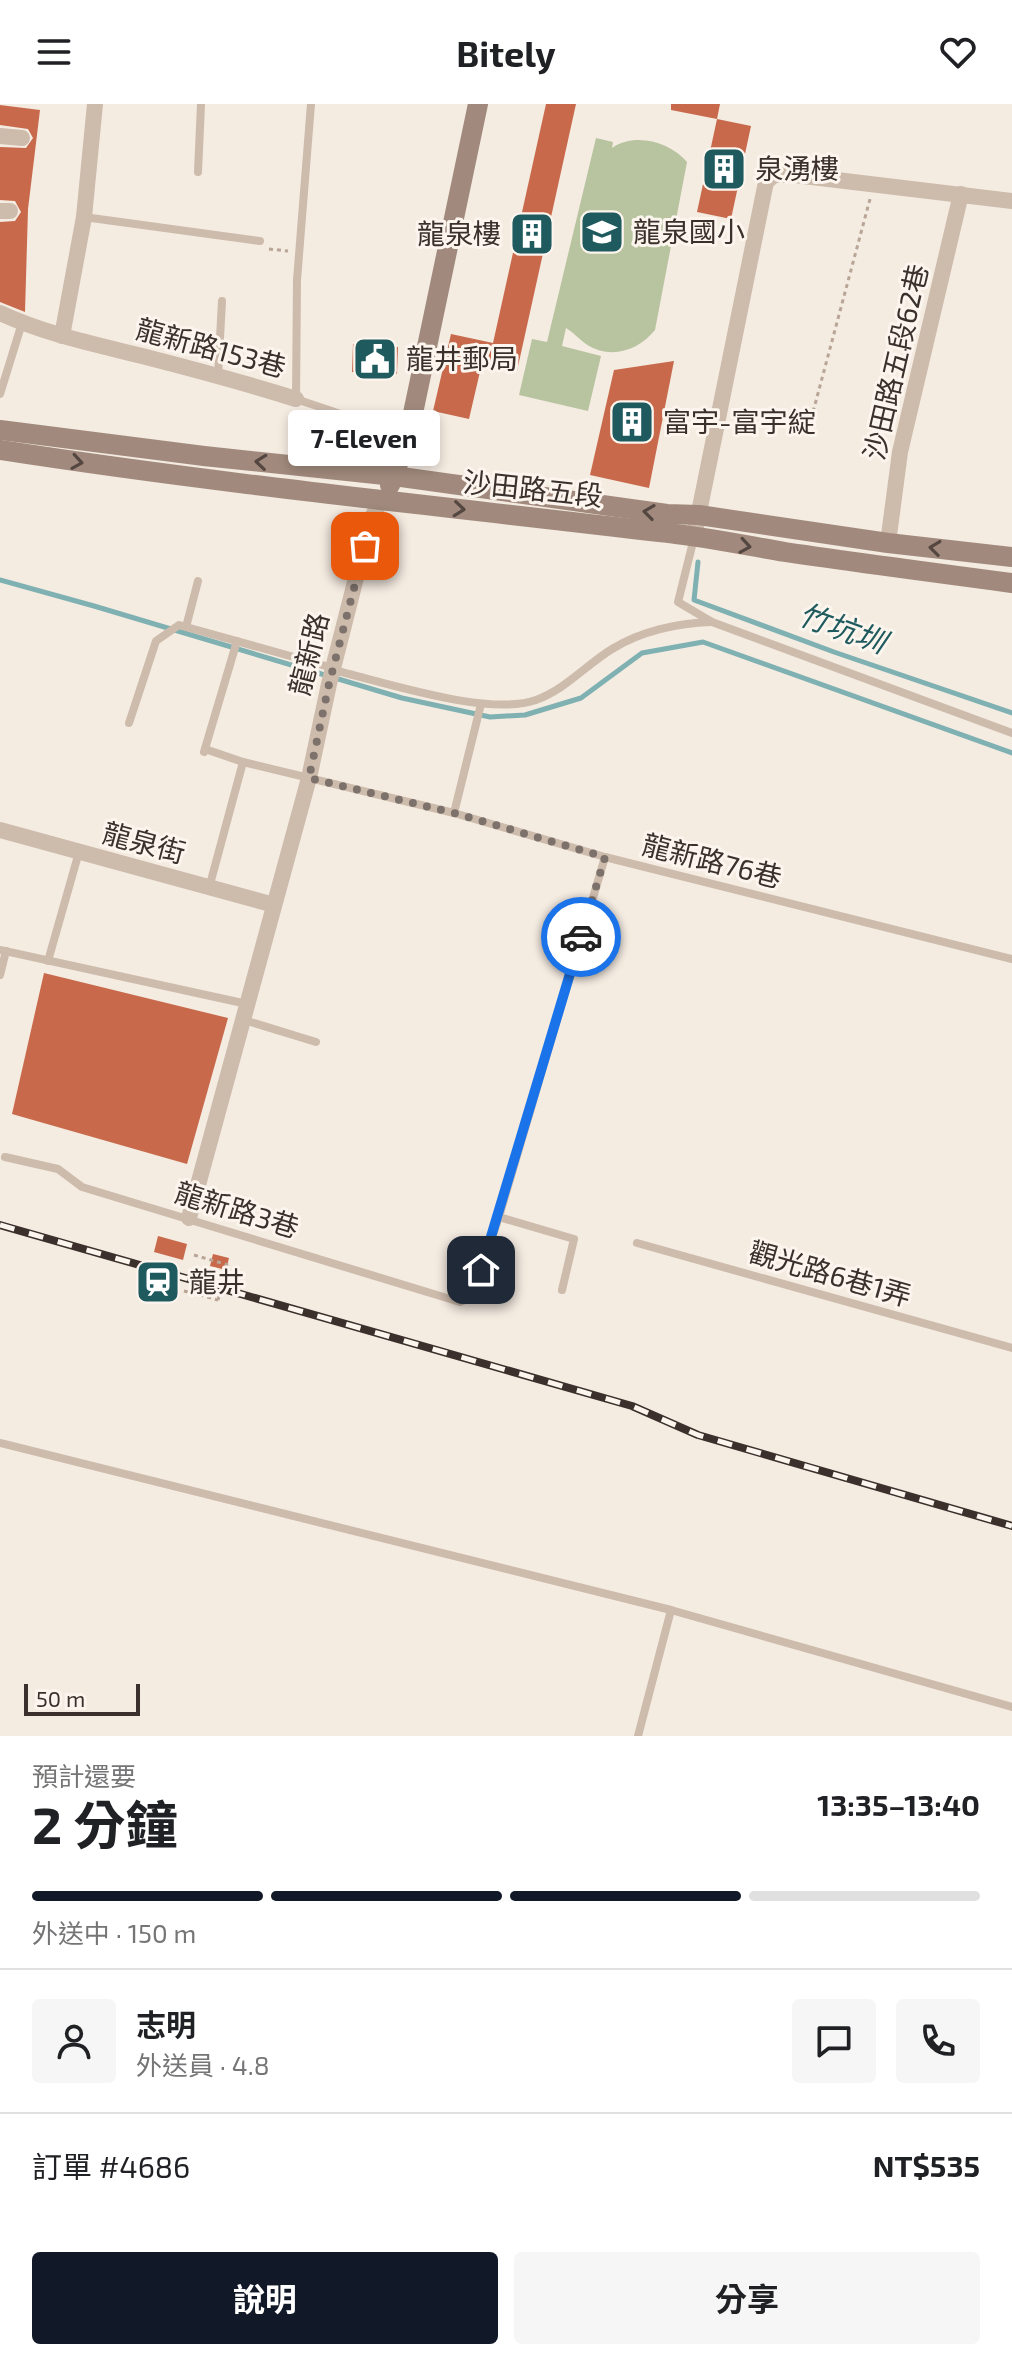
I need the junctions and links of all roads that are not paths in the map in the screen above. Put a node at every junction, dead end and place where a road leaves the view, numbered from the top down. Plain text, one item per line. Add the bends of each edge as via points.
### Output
1 (95, 104) edge
2 (201, 104) edge
3 (311, 104) edge
4 (478, 104) edge
5 (0, 136) edge
6 (22, 138) dead end
7 (198, 172) dead end
8 (961, 194) junction
9 (1012, 201) edge
10 (84, 217) junction
11 (260, 241) road end
12 (222, 301) dead end
13 (0, 313) edge
14 (22, 323) junction
15 (62, 336) junction
16 (218, 375) junction
17 (0, 394) edge
18 (296, 399) junction
19 (0, 430) edge
20 (408, 437) junction
21 (0, 450) edge
22 (394, 476) junction
23 (382, 499) junction
24 (699, 515) junction
25 (694, 538) junction
26 (888, 543) junction
27 (1012, 557) edge
28 (198, 581) dead end
29 (1012, 583) edge
30 (712, 622) junction
31 (182, 626) junction
32 (236, 642) junction
33 (332, 674) junction
34 (481, 706) junction
35 (129, 723) dead end
36 (1012, 733) edge
37 (243, 762) junction
38 (309, 778) junction
39 (454, 813) junction
40 (0, 830) edge
41 (79, 852) junction
42 (605, 857) junction
43 (209, 888) junction
44 (274, 905) junction
45 (3, 951) edge
46 (1012, 959) edge
47 (48, 961) junction
48 (0, 975) edge
49 (245, 1012) junction
50 (316, 1042) dead end
51 (5, 1157) dead end
52 (499, 1217) junction
53 (189, 1218) junction
54 (637, 1243) dead end
55 (562, 1290) dead end
56 (1012, 1348) edge
57 (0, 1443) edge
58 (671, 1610) junction
59 (1012, 1707) edge
60 (638, 1736) edge

1 - 10 street
2 - 7 lane
3 - 18 lane via 299,251
4 - 20 street, 龍新路
5 - 6 street
8 - 9 street
8 - 24 street via 795,175 774,175 766,182
8 - 26 street, 沙田路五段62巷 via 900,452
10 - 11 lane
10 - 15 street
12 - 16 lane
13 - 14 street, 龍新路153巷
14 - 15 street, 龍新路153巷
14 - 17 lane
15 - 16 street, 龍新路153巷
16 - 18 street, 龍新路153巷
18 - 20 lane, 龍新路153巷
22 -> 19 street, 沙田路五段
20 - 22 street, 龍新路
21 -> 23 street, 沙田路五段
22 - 23 street, 龍新路
24 -> 22 street, 沙田路五段
23 -> 25 street, 沙田路五段
23 - 33 street, 龍新路 via 371,519
24 - 25 street
24 - 26 street, 沙田路五段
25 -> 29 street, 沙田路五段
25 - 30 lane via 678,602
27 -> 26 street, 沙田路五段
28 - 31 lane
30 - 34 lane via 636,637 538,699
30 - 36 lane
31 - 32 lane
31 - 35 lane via 156,641
32 - 33 lane
32 - 37 lane, 龍新路76巷 via 205,750
33 - 34 lane
33 - 38 street, 龍新路
34 - 39 lane
37 - 38 lane, 龍新路76巷
37 - 43 lane
38 - 39 lane, 龍新路76巷
38 - 44 street, 龍新路
39 - 42 lane, 龍新路76巷
40 - 41 street, 龍泉街
41 - 43 street, 龍泉街
41 - 47 lane
42 - 46 lane, 龍新路76巷
42 - 52 lane
43 - 44 street, 龍泉街
44 - 49 street, 龍新路
45 - 47 lane
45 - 48 lane
47 - 49 lane
49 - 50 lane
49 - 53 street, 龍新路
51 - 53 lane, 龍新路3巷 via 58,1169 82,1187
52 - 53 lane, 龍新路3巷 via 472,1297 460,1302
52 - 55 lane via 574,1239
54 - 56 lane, 觀光路6巷1弄
57 - 58 lane
58 - 59 lane
58 - 60 lane

